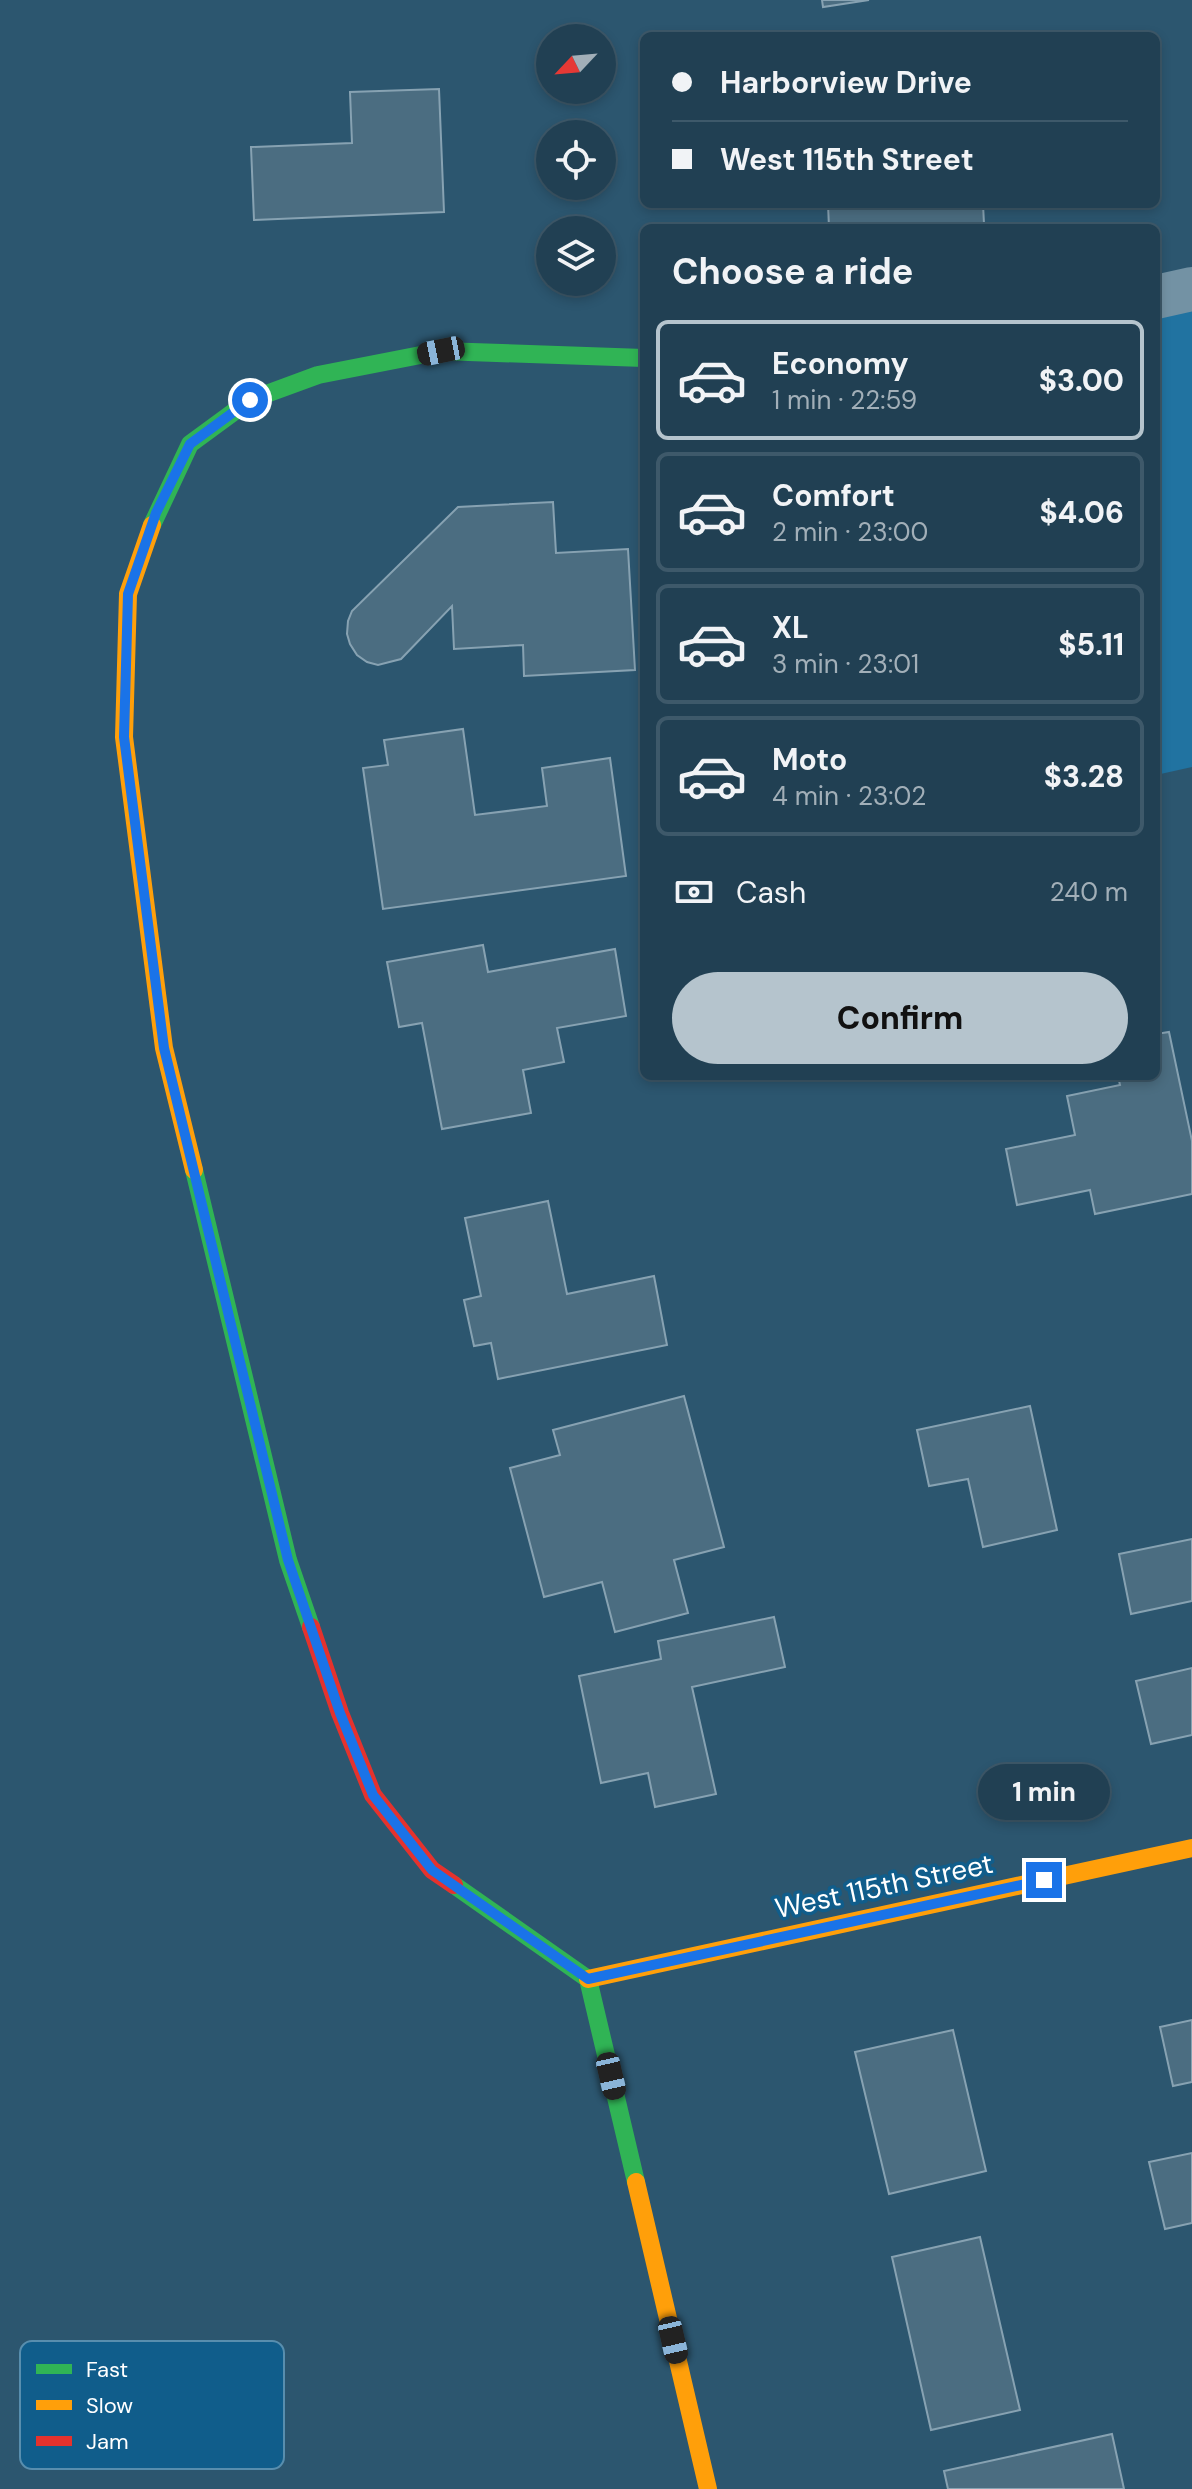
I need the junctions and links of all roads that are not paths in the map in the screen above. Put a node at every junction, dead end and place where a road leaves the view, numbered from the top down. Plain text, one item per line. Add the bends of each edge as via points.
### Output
1 (1192, 289) edge
2 (1160, 296) edge
3 (640, 358) edge
4 (1192, 1848) edge
5 (588, 1979) junction
6 (708, 2489) edge

1 - 2 street
3 - 5 street via 441,351 318,375 250,400 190,444 156,513 128,594 124,737 164,1048 302,1604 373,1795 432,1870
4 - 5 street, West 115th Street
5 - 6 street

